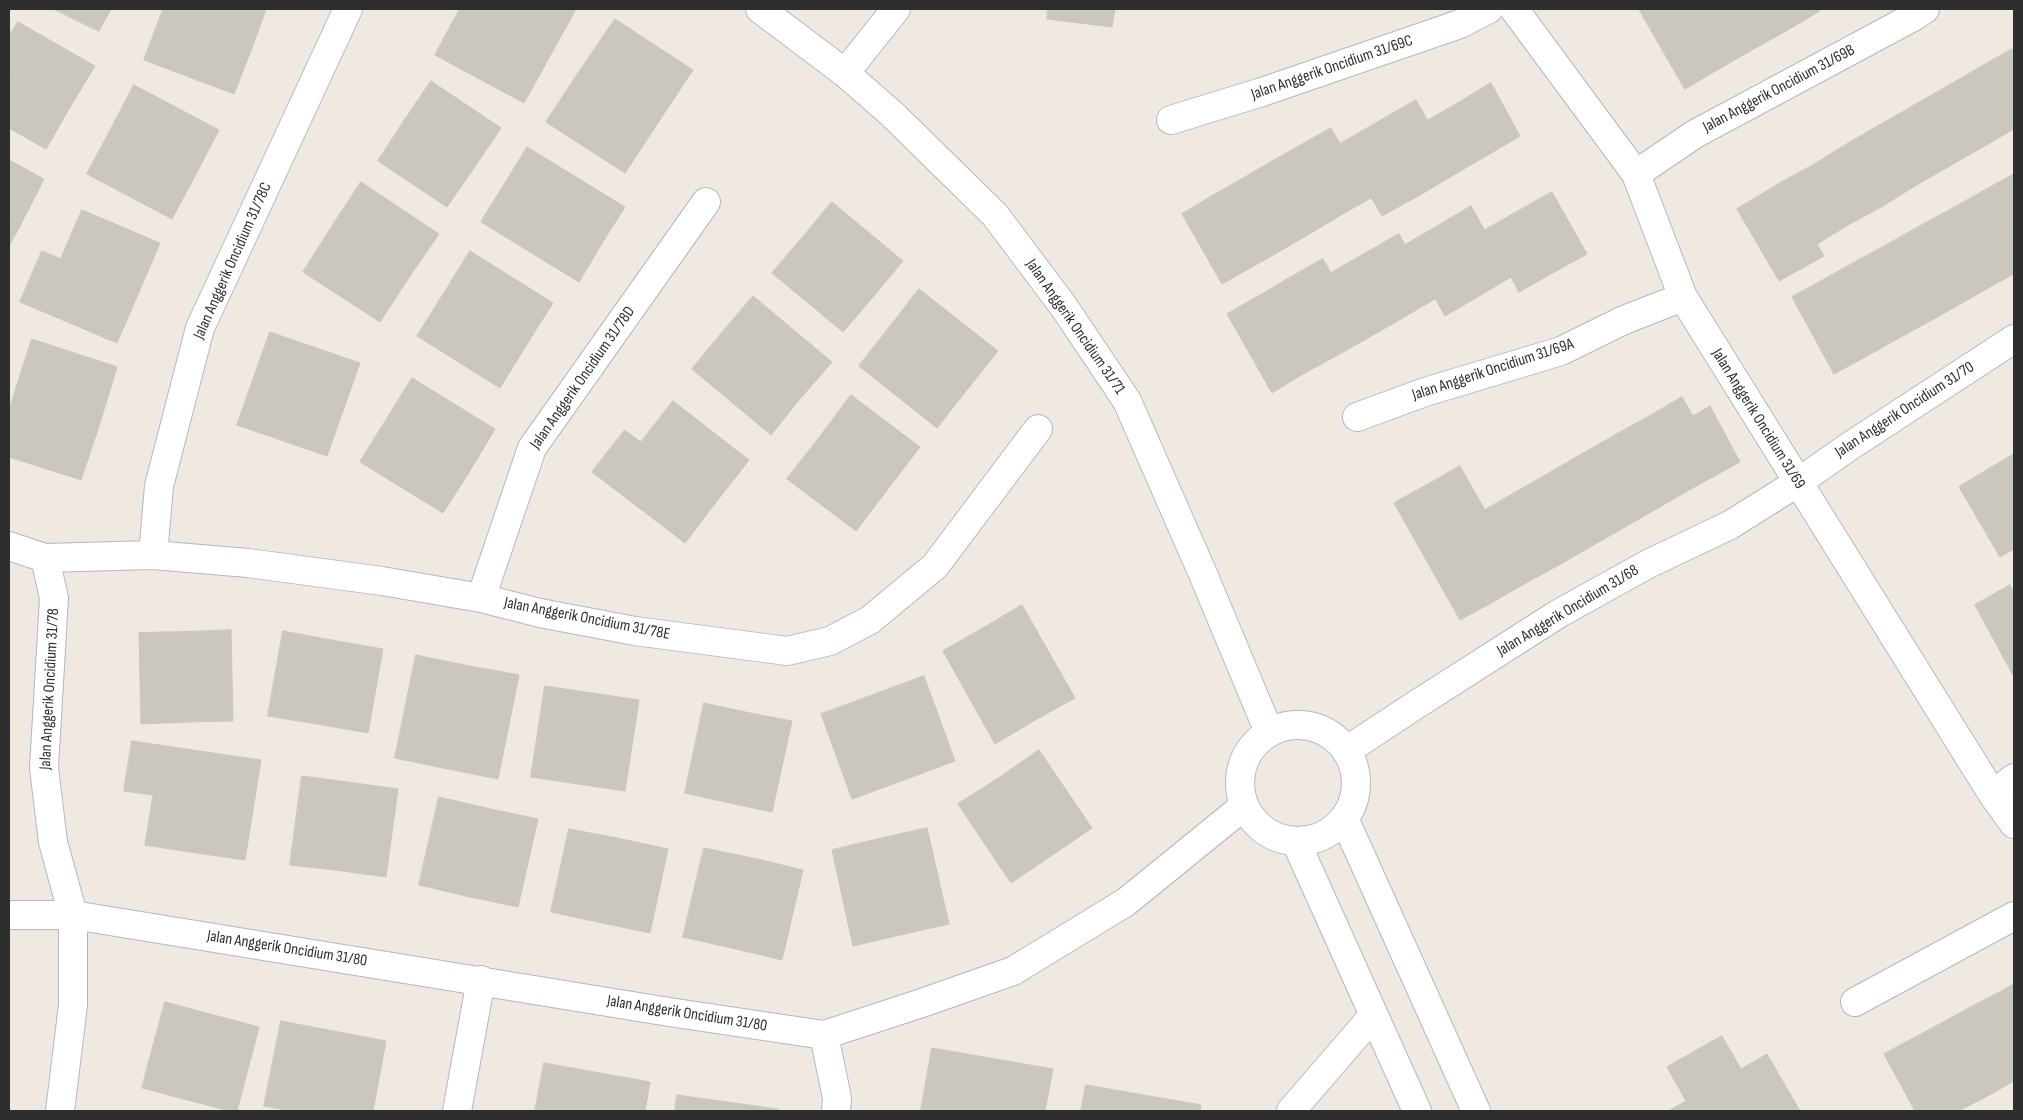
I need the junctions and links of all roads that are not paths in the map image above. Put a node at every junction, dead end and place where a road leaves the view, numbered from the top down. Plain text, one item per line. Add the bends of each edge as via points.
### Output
1 (348, 9) edge
2 (760, 9) edge
3 (896, 9) edge
4 (1490, 9) edge
5 (1514, 9) edge
6 (1925, 9) edge
7 (845, 73) junction
8 (1171, 120) dead end
9 (1636, 174) junction
10 (706, 202) dead end
11 (1683, 297) junction
12 (2014, 339) edge
13 (1357, 417) dead end
14 (1038, 429) dead end
15 (1797, 483) junction
16 (9, 546) edge
17 (153, 556) junction
18 (45, 558) junction
19 (481, 598) junction
20 (1269, 732) junction
21 (1346, 751) junction
22 (2014, 778) edge
23 (1993, 795) junction
24 (1244, 806) junction
25 (1344, 818) junction
26 (2014, 824) edge
27 (1296, 842) junction
28 (9, 915) edge
29 (72, 915) junction
30 (2014, 916) edge
31 (482, 980) junction
32 (1855, 1002) dead end
33 (1373, 1016) junction
34 (824, 1035) junction
35 (60, 1111) edge
36 (457, 1111) edge
37 (836, 1111) edge
38 (1291, 1111) edge
39 (1417, 1111) edge
40 (1476, 1111) edge

1 - 17 street, Jalan Anggerik Oncidium 31/78C via 200,328 159,486
2 - 7 street, Jalan Anggerik Oncidium 31/71
3 - 7 street
4 - 8 street, Jalan Anggerik Oncidium 31/69C via 1460,24
5 - 9 street, Jalan Anggerik Oncidium 31/69
6 - 9 street, Jalan Anggerik Oncidium 31/69B via 1695,134
7 - 20 street, Jalan Anggerik Oncidium 31/71 via 996,215 1064,307 1127,401
9 - 11 street, Jalan Anggerik Oncidium 31/69
10 - 19 street, Jalan Anggerik Oncidium 31/78D via 532,448
11 - 13 street, Jalan Anggerik Oncidium 31/69A via 1624,320 1561,351 1425,392
11 - 15 street, Jalan Anggerik Oncidium 31/69
12 - 15 street, Jalan Anggerik Oncidium 31/70
14 - 19 street, Jalan Anggerik Oncidium 31/78E via 935,566 870,620 830,641 787,651 635,631
15 - 21 street, Jalan Anggerik Oncidium 31/68 via 1730,525 1648,564 1558,614
15 - 23 street, Jalan Anggerik Oncidium 31/69
16 - 18 street
17 - 18 street, Jalan Anggerik Oncidium 31/78E
17 - 19 street, Jalan Anggerik Oncidium 31/78E via 248,563
18 - 29 street, Jalan Anggerik Oncidium 31/78 via 54,598 44,768 53,842
20 - 21 street via 1290,726 1312,726 1332,736
20 - 24 street via 1246,756 1240,790
21 - 25 street via 1354,767 1356,784 1353,802
22 - 23 street
23 - 26 street, Jalan Anggerik Oncidium 31/69
24 - 27 street via 1256,824 1274,837
24 - 34 street, Jalan Anggerik Oncidium 31/80 via 1126,902 1013,971
25 - 27 street via 1323,836
25 - 40 street
27 - 33 street
28 - 29 street, Jalan Anggerik Oncidium 31/80
29 - 31 street, Jalan Anggerik Oncidium 31/80
29 - 35 street, Jalan Anggerik Oncidium 31/78 via 73,1005
30 - 32 street
31 - 34 street, Jalan Anggerik Oncidium 31/80
31 - 36 street
33 - 38 street
33 - 39 street
34 - 37 street via 837,1098

